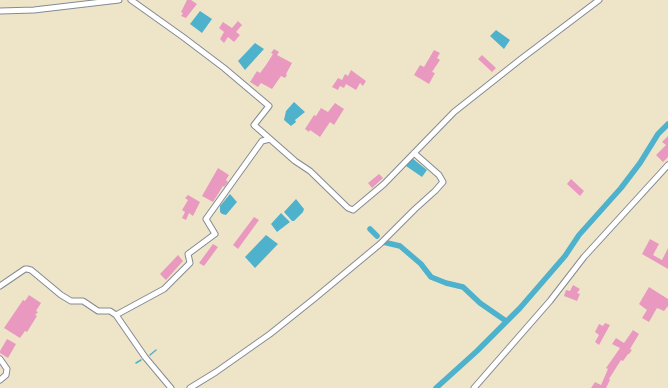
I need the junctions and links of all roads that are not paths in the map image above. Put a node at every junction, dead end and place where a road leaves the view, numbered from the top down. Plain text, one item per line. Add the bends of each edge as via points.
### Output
1 (119, 0) edge
2 (131, 0) edge
3 (599, 0) edge
4 (0, 11) edge
5 (270, 139) junction
6 (414, 153) junction
7 (668, 164) edge
8 (0, 286) edge
9 (116, 315) junction
10 (0, 359) edge
11 (0, 380) edge
12 (171, 388) edge
13 (190, 388) edge
14 (474, 388) edge

1 - 4 street via 34,10
2 - 5 street via 224,68 269,106 254,125
3 - 6 street via 454,112
5 - 6 street via 310,171 350,210 384,184
5 - 9 street via 262,142 206,219 215,234 188,254 190,263 164,289
6 - 13 street via 439,175 443,182 435,191 380,244 315,298 252,347
7 - 14 street via 584,257 550,301
8 - 9 street via 25,269 31,270 71,301 83,300 98,311 110,311
9 - 12 street via 145,357
10 - 11 street via 7,369 6,375

